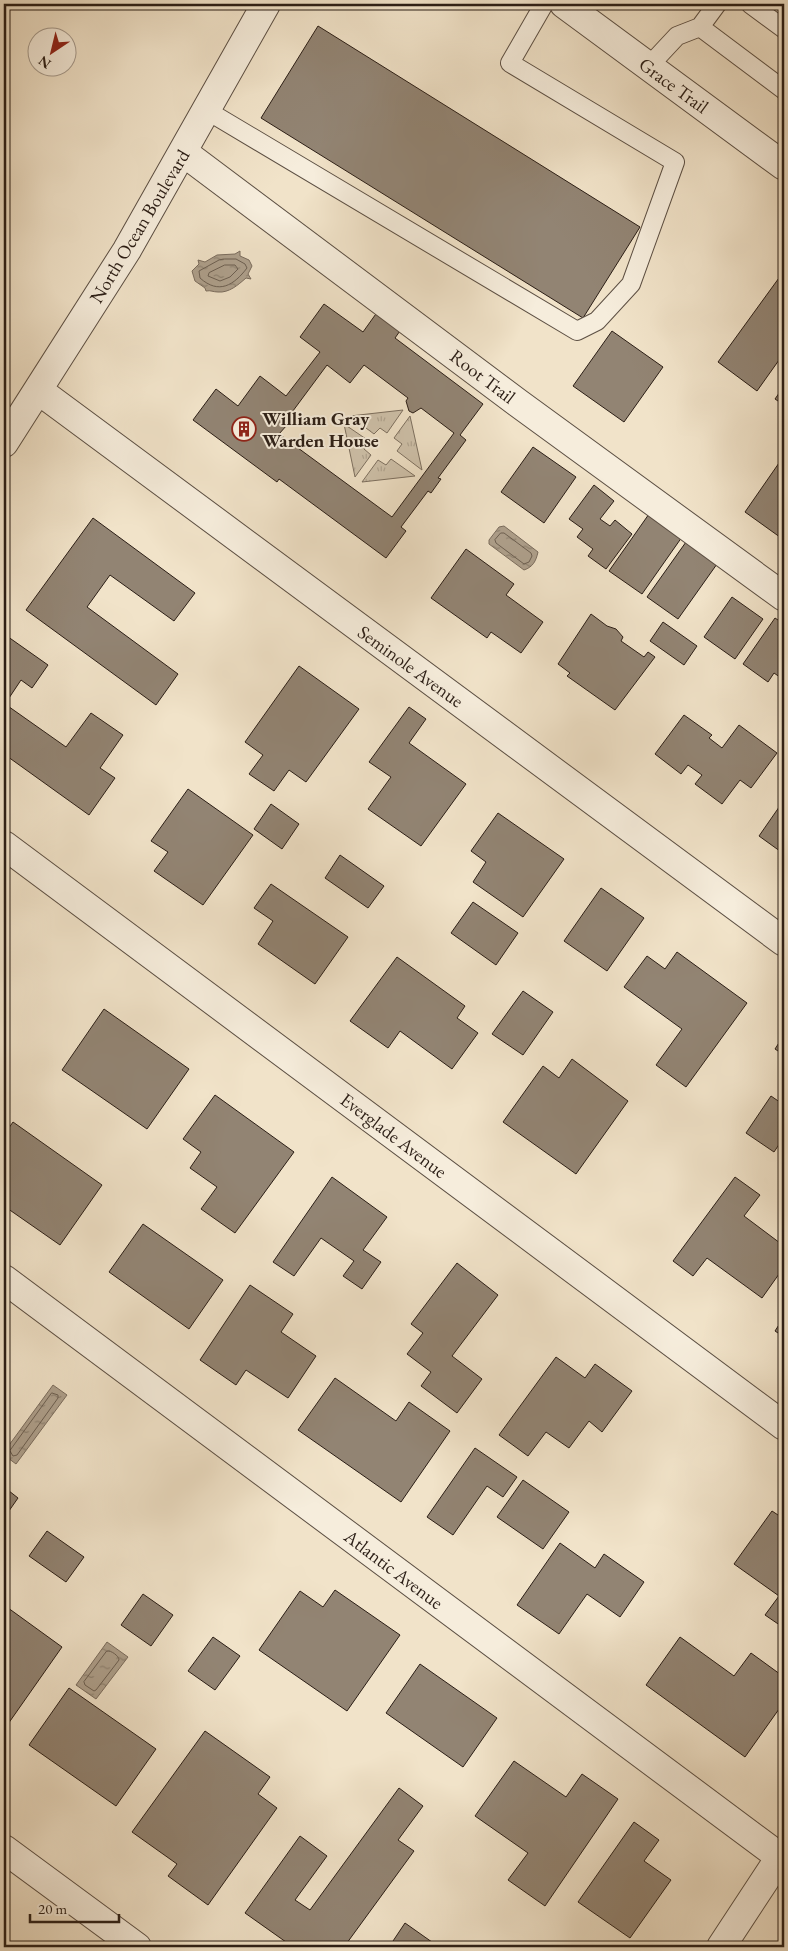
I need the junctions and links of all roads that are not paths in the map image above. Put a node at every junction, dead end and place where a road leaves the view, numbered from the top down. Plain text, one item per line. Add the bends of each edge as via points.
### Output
1 (266, 4) edge
2 (544, 4) edge
3 (564, 4) edge
4 (717, 4) edge
5 (750, 4) edge
6 (700, 28) junction
7 (784, 29) edge
8 (649, 66) junction
9 (784, 90) edge
10 (206, 110) junction
11 (183, 152) junction
12 (784, 166) edge
13 (38, 390) junction
14 (4, 443) edge
15 (784, 597) edge
16 (4, 845) edge
17 (784, 942) edge
18 (4, 1279) edge
19 (784, 1426) edge
20 (4, 1849) edge
21 (783, 1856) edge
22 (137, 1947) edge
23 (721, 1947) edge

1 - 10 street, North Ocean Boulevard
2 - 10 lane via 510,63 674,162 631,284 597,321 577,331
3 - 8 street, Grace Trail
4 - 6 lane
5 - 7 lane
6 - 8 lane via 677,36
6 - 9 lane
8 - 12 street, Grace Trail
10 - 11 street, North Ocean Boulevard
11 - 13 street, North Ocean Boulevard via 127,250
11 - 15 street, Root Trail
13 - 14 street, North Ocean Boulevard
13 - 17 street, Seminole Avenue
16 - 19 street, Everglade Avenue
18 - 21 street, Atlantic Avenue
20 - 22 street
21 - 23 street

